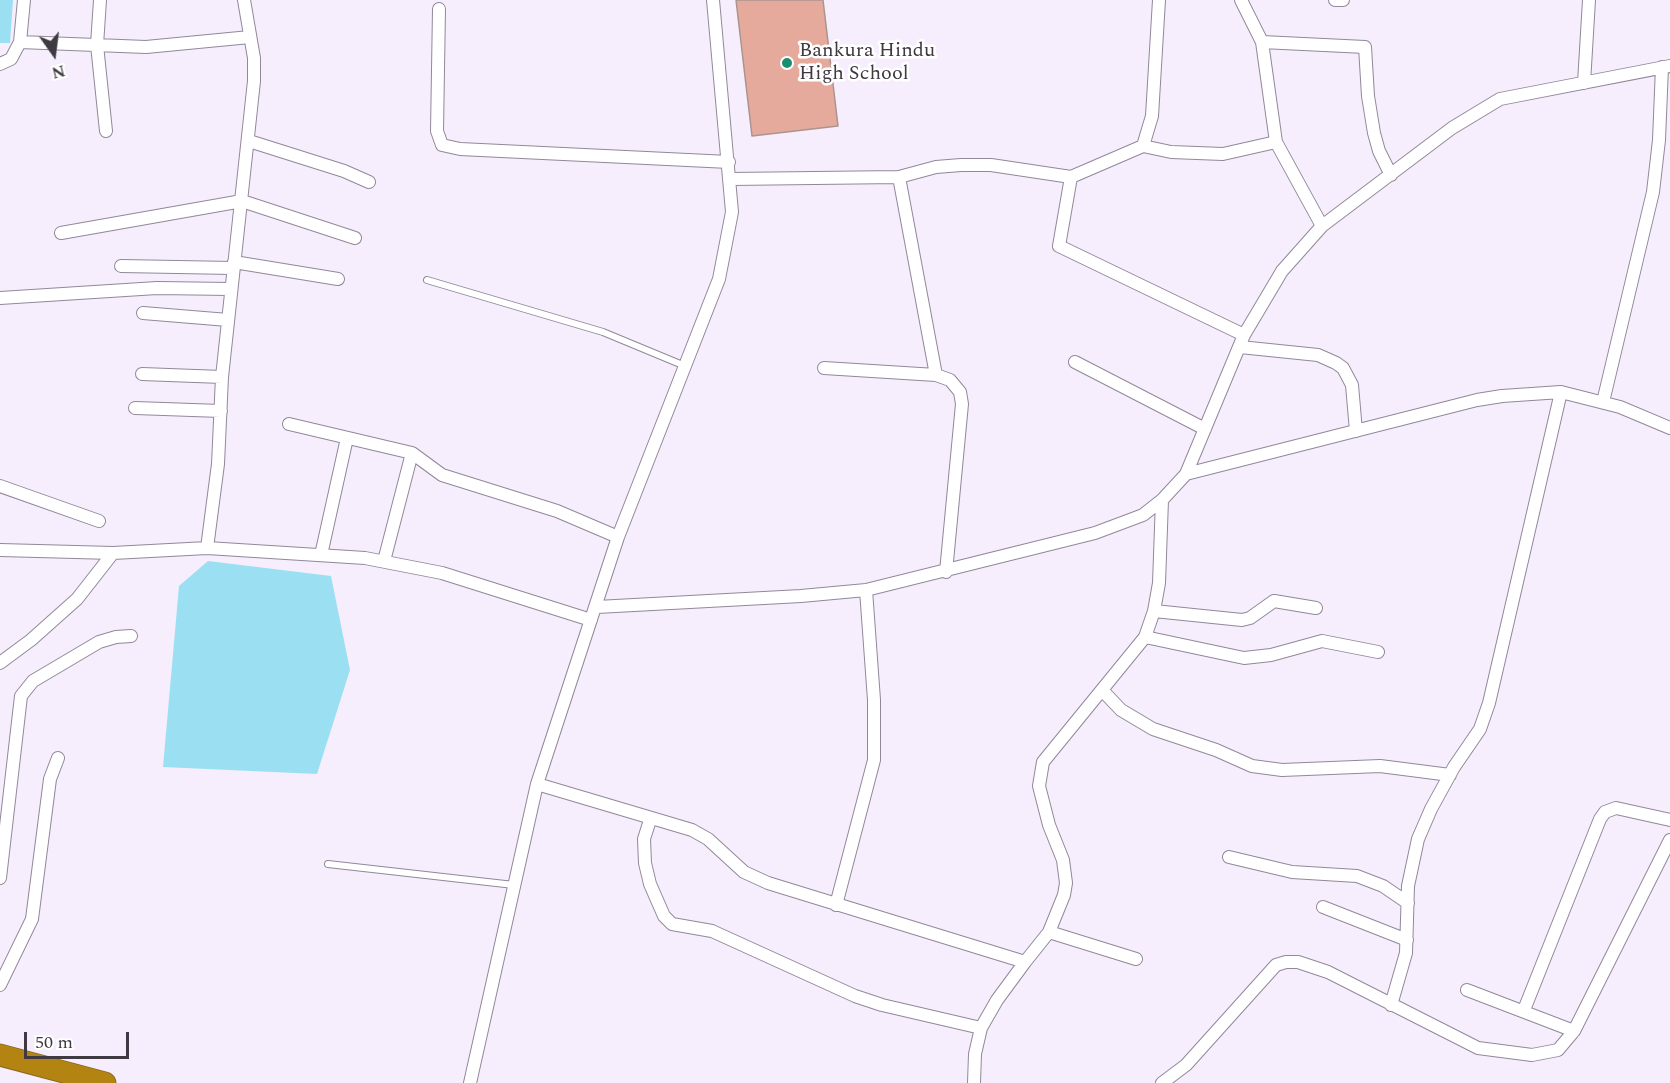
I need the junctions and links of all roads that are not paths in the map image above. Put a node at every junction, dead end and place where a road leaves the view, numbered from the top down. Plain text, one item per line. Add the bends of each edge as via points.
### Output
1 (24, 0) edge
2 (100, 0) edge
3 (244, 0) edge
4 (713, 0) edge
5 (1159, 0) edge
6 (1241, 0) edge
7 (1335, 0) edge
8 (1343, 0) edge
9 (1589, 0) edge
10 (439, 9) dead end
11 (250, 37) junction
12 (20, 42) junction
13 (1262, 42) junction
14 (98, 45) junction
15 (0, 64) edge
16 (1666, 67) edge
17 (1584, 83) junction
18 (106, 131) dead end
19 (249, 141) junction
20 (1276, 142) junction
21 (1143, 146) junction
22 (729, 162) junction
23 (1391, 175) junction
24 (899, 177) junction
25 (1071, 177) junction
26 (730, 179) junction
27 (369, 182) dead end
28 (242, 201) junction
29 (1322, 226) junction
30 (61, 233) dead end
31 (355, 237) dead end
32 (233, 265) junction
33 (121, 266) dead end
34 (338, 279) dead end
35 (427, 280) dead end
36 (231, 289) junction
37 (0, 298) edge
38 (143, 314) dead end
39 (228, 320) junction
40 (1242, 341) junction
41 (1075, 362) dead end
42 (686, 366) junction
43 (824, 368) dead end
44 (142, 374) dead end
45 (936, 375) junction
46 (222, 377) junction
47 (1561, 392) junction
48 (1603, 402) junction
49 (135, 408) dead end
50 (221, 411) junction
51 (289, 424) dead end
52 (1670, 428) edge
53 (1205, 429) junction
54 (1356, 431) junction
55 (346, 438) junction
56 (412, 453) junction
57 (1186, 474) junction
58 (0, 486) edge
59 (1162, 500) junction
60 (99, 521) dead end
61 (618, 537) junction
62 (207, 548) junction
63 (0, 550) edge
64 (113, 553) junction
65 (321, 555) junction
66 (384, 561) junction
67 (946, 572) junction
68 (866, 590) junction
69 (597, 607) junction
70 (1316, 608) dead end
71 (1154, 611) junction
72 (591, 620) junction
73 (131, 636) dead end
74 (1145, 637) junction
75 (1378, 652) dead end
76 (0, 663) edge
77 (1102, 690) junction
78 (58, 758) dead end
79 (1450, 775) junction
80 (537, 784) junction
81 (650, 820) junction
82 (1670, 820) edge
83 (1670, 840) edge
84 (1229, 857) dead end
85 (328, 864) dead end
86 (0, 878) edge
87 (514, 885) junction
88 (1408, 903) junction
89 (836, 905) junction
90 (1323, 907) dead end
91 (1049, 932) junction
92 (1407, 940) junction
93 (1136, 959) dead end
94 (1025, 962) junction
95 (0, 985) edge
96 (1467, 990) dead end
97 (1391, 1005) junction
98 (1524, 1010) junction
99 (981, 1028) junction
100 (1574, 1031) junction
101 (0, 1055) edge
102 (105, 1083) edge
103 (470, 1083) edge
104 (974, 1083) edge
105 (1162, 1083) edge

1 - 12 street
2 - 14 street
3 - 11 street
4 - 22 street
5 - 21 street via 1152,116
6 - 13 street
7 - 8 street
9 - 17 street
10 - 22 street via 437,131 442,146
11 - 14 street via 168,46
11 - 19 street via 254,81
12 - 14 street
12 - 15 street via 11,59
13 - 20 street
13 - 23 street via 1365,47 1374,133
14 - 18 street
16 - 17 street
16 - 48 street via 1653,192
17 - 23 street via 1500,99 1452,128
19 - 27 street
19 - 28 street
20 - 21 street via 1223,153 1171,152
20 - 29 street
21 - 25 street
22 - 26 street
23 - 29 street
24 - 25 street via 961,165 991,165
24 - 26 street
24 - 45 street
25 - 40 street via 1059,246
26 - 42 street via 732,212 719,279
28 - 30 street
28 - 31 street
28 - 32 street
29 - 40 street via 1282,271
32 - 33 street
32 - 34 street
32 - 36 street
35 - 42 lane via 603,332
36 - 37 street via 157,288
36 - 39 street
38 - 39 street
39 - 46 street
40 - 53 street
40 - 54 street via 1318,355 1343,368 1352,385
41 - 53 street
42 - 61 street
43 - 45 street
44 - 46 street
45 - 67 street via 957,386 962,404
46 - 50 street
47 - 48 street
47 - 54 street via 1477,400
47 - 79 street via 1490,703 1480,729
48 - 52 street
49 - 50 street
50 - 62 street
51 - 55 street
53 - 57 street
54 - 57 street
55 - 56 street
55 - 65 street
56 - 61 street via 442,476 556,511
56 - 66 street
57 - 59 street
58 - 60 street
59 - 67 street via 1122,525
59 - 71 street via 1162,557
61 - 69 street
62 - 64 street
62 - 65 street
63 - 64 street
64 - 76 street via 77,599
65 - 66 street
66 - 72 street via 442,573
67 - 68 street
68 - 69 street
68 - 89 street via 874,760
69 - 72 street
70 - 71 street via 1274,601 1242,620
71 - 74 street
72 - 80 street
73 - 86 street via 99,642 33,681 21,696
74 - 75 street via 1244,658 1322,642
74 - 77 street
77 - 79 street via 1121,710 1153,729 1259,768 1380,766
77 - 91 street via 1051,749 1040,773 1039,786 1049,825 1066,873 1064,895
78 - 95 street via 50,779 32,918
79 - 88 street via 1418,839
80 - 81 street
80 - 87 street
81 - 89 street via 692,830 754,878
81 - 99 street via 644,839 645,863 664,916 672,924 712,931 882,1005
82 - 98 street via 1616,808 1605,812
83 - 100 street
84 - 88 street via 1292,872 1358,876 1383,886
85 - 87 lane
87 - 103 street
88 - 92 street
89 - 94 street
90 - 92 street
91 - 93 street
91 - 94 street
92 - 97 street
94 - 99 street
96 - 98 street
97 - 100 street via 1478,1048 1513,1054 1547,1054 1558,1050
97 - 105 street via 1328,972 1298,962 1276,965 1186,1065
98 - 100 street
99 - 104 street
101 - 102 highway

